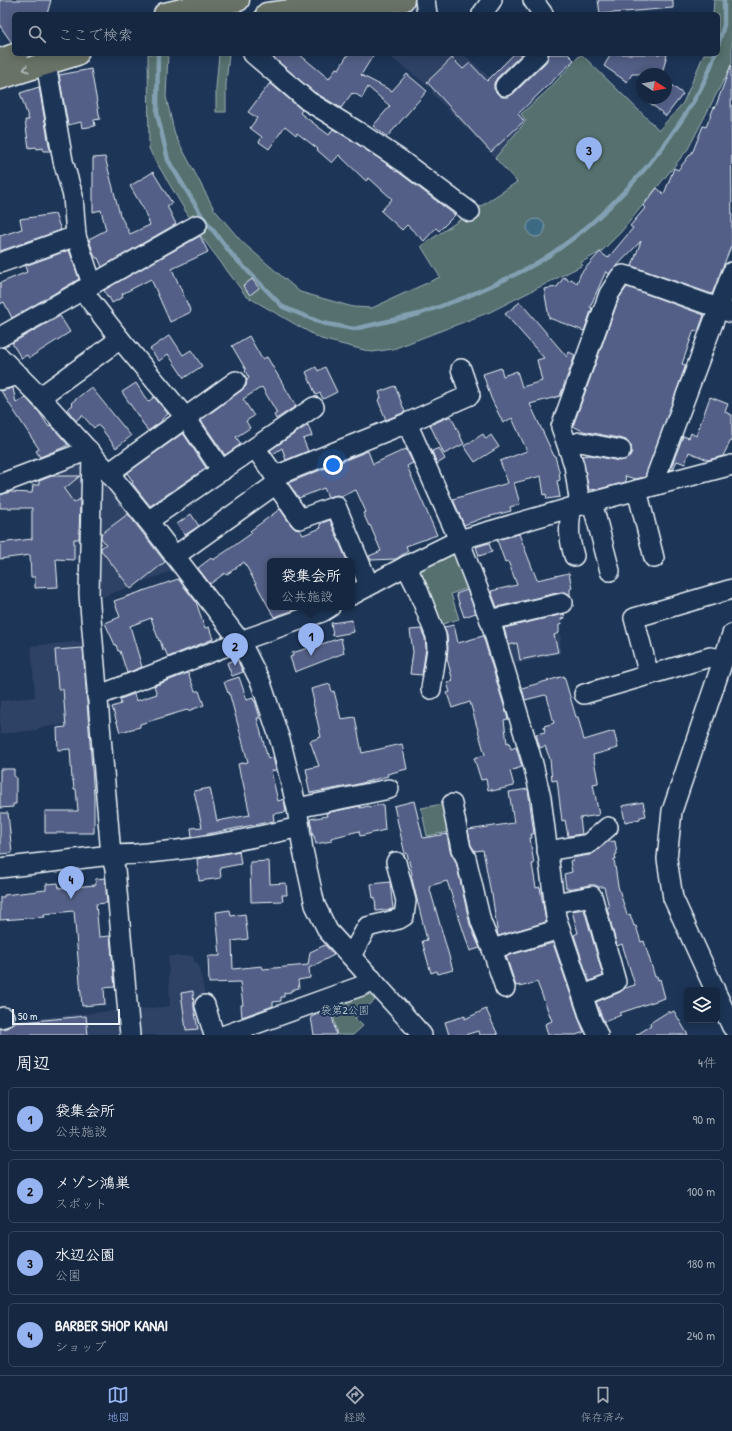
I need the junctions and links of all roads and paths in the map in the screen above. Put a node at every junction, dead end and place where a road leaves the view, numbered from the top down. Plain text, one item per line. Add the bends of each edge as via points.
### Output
1 (238, 0) edge
2 (403, 0) edge
3 (425, 0) edge
4 (492, 0) edge
5 (533, 0) edge
6 (174, 12) edge
7 (283, 12) edge
8 (427, 12) edge
9 (483, 12) edge
10 (542, 12) edge
11 (12, 56) edge
12 (70, 56) edge
13 (255, 56) edge
14 (536, 56) edge
15 (0, 60) edge
16 (46, 63) junction
17 (0, 78) edge
18 (505, 86) dead end
19 (470, 212) dead end
20 (197, 225) dead end
21 (76, 236) junction
22 (0, 263) edge
23 (732, 272) edge
24 (87, 287) junction
25 (725, 310) edge
26 (0, 337) edge
27 (120, 339) junction
28 (0, 356) edge
29 (461, 369) dead end
30 (19, 375) junction
31 (0, 380) edge
32 (236, 381) dead end
33 (40, 397) junction
34 (314, 407) dead end
35 (186, 418) junction
36 (407, 423) junction
37 (568, 446) junction
38 (254, 448) junction
39 (621, 450) dead end
40 (90, 452) junction
41 (732, 465) edge
42 (222, 471) junction
43 (108, 473) junction
44 (276, 480) junction
45 (0, 484) edge
46 (656, 485) junction
47 (637, 490) junction
48 (581, 505) junction
49 (148, 521) junction
50 (459, 540) junction
51 (175, 556) junction
52 (574, 556) dead end
53 (654, 558) dead end
54 (406, 566) junction
55 (610, 572) dead end
56 (369, 585) junction
57 (732, 589) edge
58 (355, 593) edge
59 (563, 603) dead end
60 (325, 610) edge
61 (490, 620) junction
62 (732, 634) edge
63 (240, 641) junction
64 (723, 660) junction
65 (649, 675) junction
66 (431, 689) dead end
67 (584, 694) dead end
68 (97, 696) junction
69 (389, 789) dead end
70 (452, 804) dead end
71 (297, 808) junction
72 (300, 827) junction
73 (608, 827) dead end
74 (547, 851) junction
75 (111, 855) junction
76 (396, 862) dead end
77 (0, 868) edge
78 (554, 903) junction
79 (560, 929) junction
80 (492, 949) junction
81 (351, 956) junction
82 (372, 979) junction
83 (714, 987) edge
84 (505, 988) dead end
85 (584, 995) junction
86 (720, 1001) edge
87 (205, 1006) dead end
88 (732, 1027) edge
89 (130, 1035) edge
90 (214, 1035) edge
91 (225, 1035) edge
92 (422, 1035) edge
93 (598, 1035) edge

1 - 6 highway
2 - 7 highway
3 - 8 street
4 - 9 street
5 - 10 street
11 - 15 highway
12 - 16 highway
13 - 19 street via 308,101 402,161
14 - 18 street
16 -> 17 highway
16 - 21 street via 63,161 73,196
20 - 24 street
21 - 22 street
21 - 24 street
23 - 25 street
24 - 26 street
24 - 27 street
25 - 37 street via 628,276 620,277 609,294 562,427
25 - 46 street via 656,476
27 - 33 street
27 - 35 street
28 - 30 street
29 - 36 street via 470,395
30 - 31 street
30 - 33 street
32 - 35 street
33 - 40 street
34 - 38 street
35 - 42 street
35 - 43 street
36 - 44 street
36 - 50 street
37 - 39 street via 580,442
37 - 48 street
38 - 42 street
38 - 44 street
40 - 43 street
40 - 45 street
40 - 68 street via 89,594
41 - 46 street
42 - 49 street
43 - 49 street
44 - 51 street
44 - 56 street via 300,519 336,506
46 - 47 street
47 - 48 street
47 - 53 street
48 - 50 street
48 - 52 street via 569,528
48 - 55 street
49 - 51 street
50 - 54 street
50 - 61 street
51 - 63 street
54 - 56 street
54 - 66 street via 436,636 437,649
56 - 58 street
57 - 65 street via 634,618
59 - 61 street
60 - 63 street
61 - 74 street via 533,764 541,798
62 - 64 street
63 - 68 street
63 - 71 street via 261,683 281,743
64 - 65 street via 710,657
64 - 83 street via 672,811 667,858 673,898
65 - 67 street
68 - 75 street
69 - 71 street
70 - 80 street via 480,922
71 - 72 street
72 - 75 street via 186,850
72 - 81 street via 316,905 328,931
73 - 74 street via 588,844
74 - 78 street
75 - 77 street
75 - 89 street via 115,869
76 - 81 street via 406,901 404,916 367,927
78 - 79 street
78 - 85 street via 592,896 616,982
79 - 80 street
79 - 85 street
80 - 84 street
81 - 82 street
82 - 91 street via 364,985
82 - 92 street
85 - 93 street
86 - 88 street
87 - 90 street

